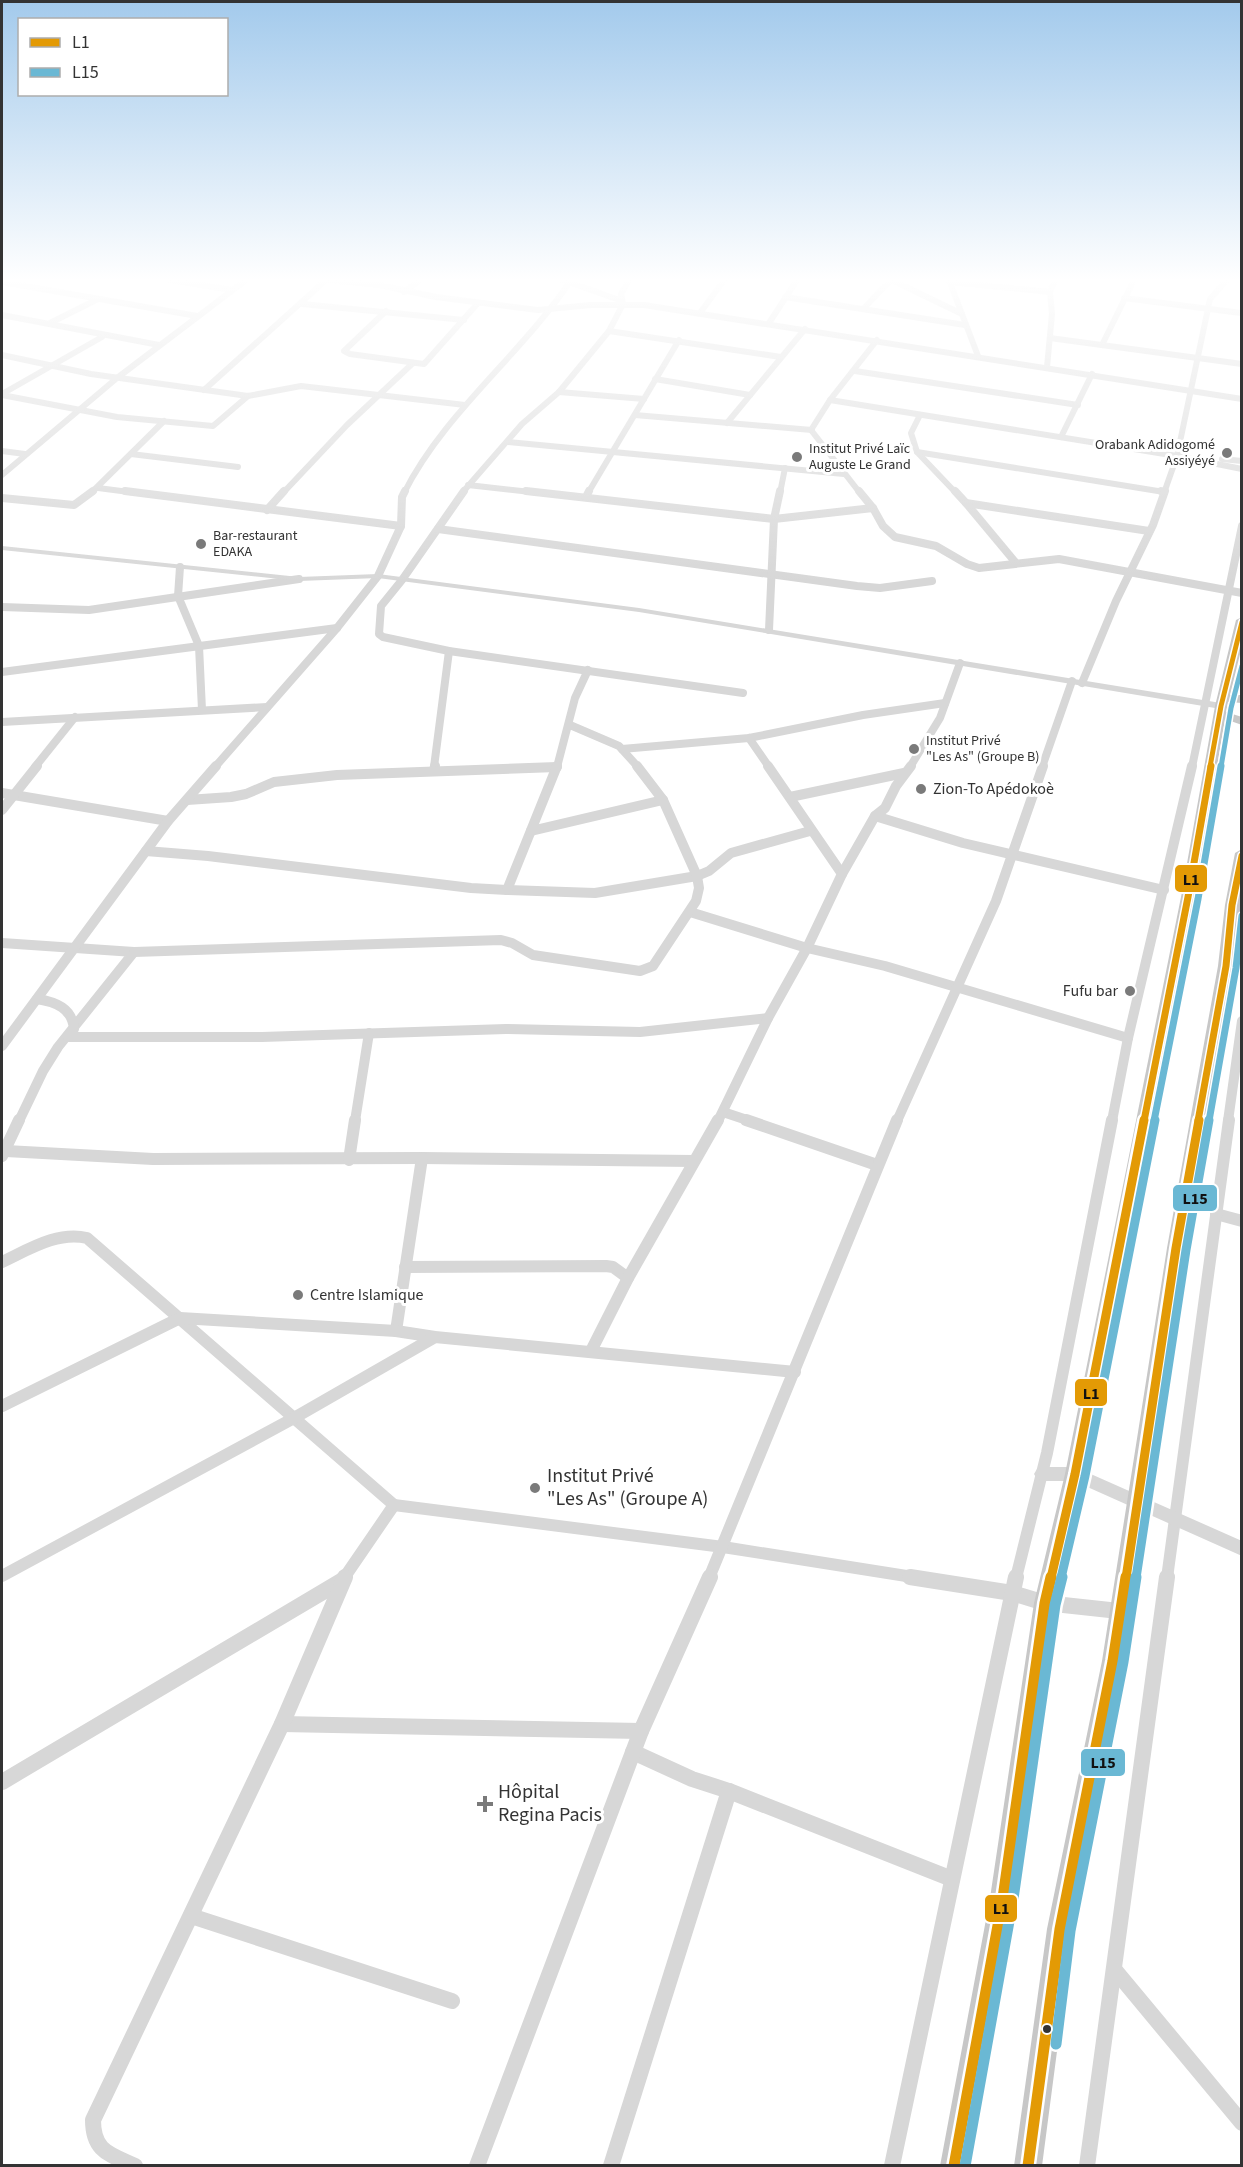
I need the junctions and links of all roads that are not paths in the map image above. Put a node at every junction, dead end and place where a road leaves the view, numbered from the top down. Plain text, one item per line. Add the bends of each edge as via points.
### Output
1 (26, 381) edge
2 (113, 381) edge
3 (140, 381) edge
4 (213, 381) edge
5 (394, 381) edge
6 (486, 381) edge
7 (568, 381) edge
8 (654, 381) edge
9 (668, 381) edge
10 (761, 381) edge
11 (846, 381) edge
12 (921, 381) edge
13 (1089, 381) edge
14 (1134, 381) edge
15 (1195, 381) edge
16 (204, 390) junction
17 (1193, 391) junction
18 (559, 392) junction
19 (380, 394) junction
20 (2, 395) edge
21 (750, 395) junction
22 (248, 396) junction
23 (644, 399) junction
24 (1242, 399) edge
25 (830, 400) junction
26 (465, 405) junction
27 (1078, 405) junction
28 (80, 410) junction
29 (635, 415) junction
30 (920, 415) junction
31 (164, 421) junction
32 (728, 423) junction
33 (812, 430) junction
34 (1061, 437) junction
35 (507, 442) junction
36 (2, 451) edge
37 (613, 451) junction
38 (917, 452) junction
39 (131, 453) junction
40 (25, 454) junction
41 (1177, 456) junction
42 (1242, 461) edge
43 (238, 467) dead end
44 (785, 468) junction
45 (1242, 469) edge
46 (844, 474) junction
47 (2, 475) edge
48 (468, 485) junction
49 (98, 488) junction
50 (1164, 492) junction
51 (586, 497) junction
52 (2, 498) edge
53 (966, 503) junction
54 (873, 508) junction
55 (267, 510) junction
56 (774, 519) junction
57 (401, 526) junction
58 (1242, 526) edge
59 (438, 529) junction
60 (1149, 531) junction
61 (2, 548) edge
62 (1016, 562) junction
63 (180, 567) junction
64 (1130, 572) junction
65 (771, 575) junction
66 (378, 576) junction
67 (299, 579) junction
68 (402, 580) junction
69 (932, 581) dead end
70 (1228, 590) junction
71 (1242, 593) edge
72 (178, 596) junction
73 (2, 607) edge
74 (1242, 620) edge
75 (337, 628) junction
76 (769, 630) junction
77 (199, 646) junction
78 (449, 651) junction
79 (960, 663) junction
80 (588, 670) junction
81 (2, 672) edge
82 (1077, 682) junction
83 (743, 693) dead end
84 (1242, 699) edge
85 (945, 703) junction
86 (267, 707) junction
87 (1223, 709) edge
88 (202, 710) junction
89 (75, 717) junction
90 (2, 722) edge
91 (570, 725) junction
92 (748, 738) junction
93 (622, 749) junction
94 (557, 767) junction
95 (434, 771) junction
96 (904, 773) junction
97 (2, 793) edge
98 (15, 795) junction
99 (790, 797) junction
100 (186, 800) junction
101 (663, 801) junction
102 (2, 810) edge
103 (875, 816) junction
104 (168, 821) junction
105 (531, 831) junction
106 (810, 831) junction
107 (146, 851) junction
108 (1242, 853) edge
109 (1012, 855) junction
110 (842, 874) junction
111 (697, 876) junction
112 (507, 890) junction
113 (1164, 890) junction
114 (690, 912) junction
115 (2, 943) edge
116 (807, 948) junction
117 (74, 950) junction
118 (134, 952) junction
119 (956, 987) junction
120 (37, 999) junction
121 (768, 1018) junction
122 (1242, 1022) edge
123 (71, 1033) junction
124 (369, 1034) junction
125 (1128, 1038) junction
126 (2, 1046) edge
127 (723, 1112) junction
128 (4, 1154) edge
129 (422, 1158) junction
130 (349, 1160) junction
131 (694, 1161) junction
132 (877, 1165) junction
133 (1215, 1214) junction
134 (1242, 1221) edge
135 (2, 1262) edge
136 (405, 1267) junction
137 (628, 1278) junction
138 (180, 1318) junction
139 (396, 1331) junction
140 (435, 1337) junction
141 (591, 1351) junction
142 (795, 1372) junction
143 (2, 1406) edge
144 (294, 1418) junction
145 (1041, 1474) junction
146 (1075, 1474) junction
147 (1136, 1500) junction
148 (394, 1505) junction
149 (1175, 1518) junction
150 (1239, 1544) edge
151 (723, 1547) junction
152 (2, 1576) edge
153 (343, 1579) junction
154 (1012, 1593) junction
155 (1045, 1603) junction
156 (1119, 1611) junction
157 (282, 1724) junction
158 (640, 1731) junction
159 (633, 1752) junction
160 (2, 1782) edge
161 (729, 1791) junction
162 (952, 1879) junction
163 (191, 1916) junction
164 (1114, 1969) junction
165 (452, 2001) dead end
166 (1242, 2123) edge
167 (135, 2166) edge
168 (477, 2166) edge
169 (611, 2166) edge
170 (892, 2166) edge
171 (954, 2166) edge
172 (1028, 2166) edge
173 (1087, 2166) edge

1 - 20 street
2 - 28 street
3 - 16 street
4 - 16 street
5 - 19 street
6 - 26 street
7 - 18 street
8 - 23 street
9 - 21 street
10 - 21 street
11 - 25 street
12 - 27 street
13 - 27 street
14 - 17 street
15 - 17 street
16 - 22 street
17 - 24 street
17 - 41 street
18 - 23 street
18 - 35 street
19 - 22 street via 301,386
19 - 26 street
19 - 55 street
20 - 28 street
21 - 32 street
22 - 31 street via 213,426
23 - 29 street
25 - 30 street
25 - 33 street
26 - 57 street via 411,479 402,497
27 - 34 street
28 - 31 street
28 - 40 street
29 - 32 street
29 - 37 street
30 - 34 street
30 - 38 street via 910,433
31 - 39 street
32 - 33 street
33 - 46 street
34 - 41 street
35 - 37 street
35 - 48 street
36 - 40 street
37 - 44 street
37 - 51 street
38 - 50 street
38 - 53 street
39 - 43 street
39 - 49 street
40 - 47 street
41 - 42 street
41 - 45 street
41 - 50 street
44 - 46 street
44 - 56 street
46 - 54 street
48 - 51 street
48 - 59 street
49 - 52 street via 74,505
49 - 55 street
50 - 60 street
51 - 56 street
53 - 60 street
53 - 62 street
54 - 56 street
54 - 62 street via 883,526 901,539 936,546 967,564 979,568
55 - 57 street
56 - 65 street
57 - 66 street
58 - 70 street
59 - 65 street
59 - 68 street
60 - 64 street
61 - 63 street
62 - 64 street via 1059,559
63 - 67 street
63 - 72 street
64 - 70 street
64 - 82 street
65 - 69 street via 880,588
65 - 76 street
66 - 67 street
66 - 68 street
66 - 75 street
67 - 72 street
68 - 76 street
68 - 78 street via 381,606 380,636
70 - 71 street
70 - 87 street
72 - 73 street via 89,609
72 - 77 street
74 - 87 highway
75 - 77 street
75 - 86 street
76 - 79 street
77 - 81 street
77 - 88 street
78 - 80 street
78 - 95 street
79 - 82 street
79 - 85 street
80 - 83 street
80 - 91 street via 575,698
82 - 87 street
82 - 109 street
84 - 87 highway
85 - 92 street
85 - 96 street via 926,744
86 - 88 street
86 - 100 street
87 - 113 street
87 - 146 highway
88 - 89 street
89 - 90 street
89 - 98 street
91 - 93 street
91 - 94 street
92 - 93 street
92 - 99 street
93 - 101 street
94 - 95 street
94 - 105 street
95 - 100 street via 281,781 241,795
96 - 99 street
96 - 103 street via 885,808
97 - 98 street
98 - 102 street
98 - 104 street
99 - 106 street
100 - 104 street
101 - 105 street
101 - 111 street
103 - 109 street
103 - 110 street
104 - 107 street
105 - 112 street
106 - 110 street
106 - 111 street via 731,853
107 - 112 street
107 - 117 street
108 - 147 highway
109 - 113 street
109 - 119 street via 996,901
110 - 116 street
111 - 112 street via 595,893
111 - 114 street via 698,895
113 - 125 street
114 - 116 street
114 - 118 street via 653,966 640,971 533,955 501,940
115 - 117 street
116 - 119 street
116 - 121 street
117 - 118 street
117 - 120 street
118 - 123 street
119 - 125 street
119 - 132 street
120 - 123 street via 54,1002 70,1012 74,1019
120 - 126 street
121 - 124 street via 640,1032 529,1029
121 - 127 street
122 - 133 street
123 - 124 street via 250,1038
123 - 128 street via 43,1071
124 - 130 street
125 - 145 street
127 - 131 street
127 - 132 street
128 - 130 street
129 - 130 street
129 - 131 street
129 - 136 street
131 - 137 street
132 - 142 street
133 - 134 street
133 - 149 street
135 - 138 street via 65,1235 77,1234 87,1238
136 - 137 street via 606,1266
136 - 139 street
137 - 141 street
138 - 139 street
138 - 143 street
138 - 144 street
139 - 140 street
140 - 141 street
140 - 144 street
141 - 142 street
142 - 151 street
144 - 148 street
144 - 152 street
145 - 146 street
145 - 154 street
146 - 147 street
146 - 155 highway
147 - 149 street
147 - 156 highway
148 - 151 street
148 - 153 street
149 - 150 street
149 - 164 street
151 - 154 street
151 - 158 street
153 - 157 street
153 - 160 street
154 - 155 street
154 - 162 street
155 - 156 street
155 - 171 highway via 1003,1898
156 - 172 highway via 1113,1661 1060,1929
157 - 158 street
157 - 163 street
158 - 159 street
159 - 161 street
159 - 168 street
161 - 162 street
161 - 169 street
162 - 170 street
163 - 165 street
163 - 167 street via 93,2120 92,2135 98,2147
164 - 166 street
164 - 173 street

